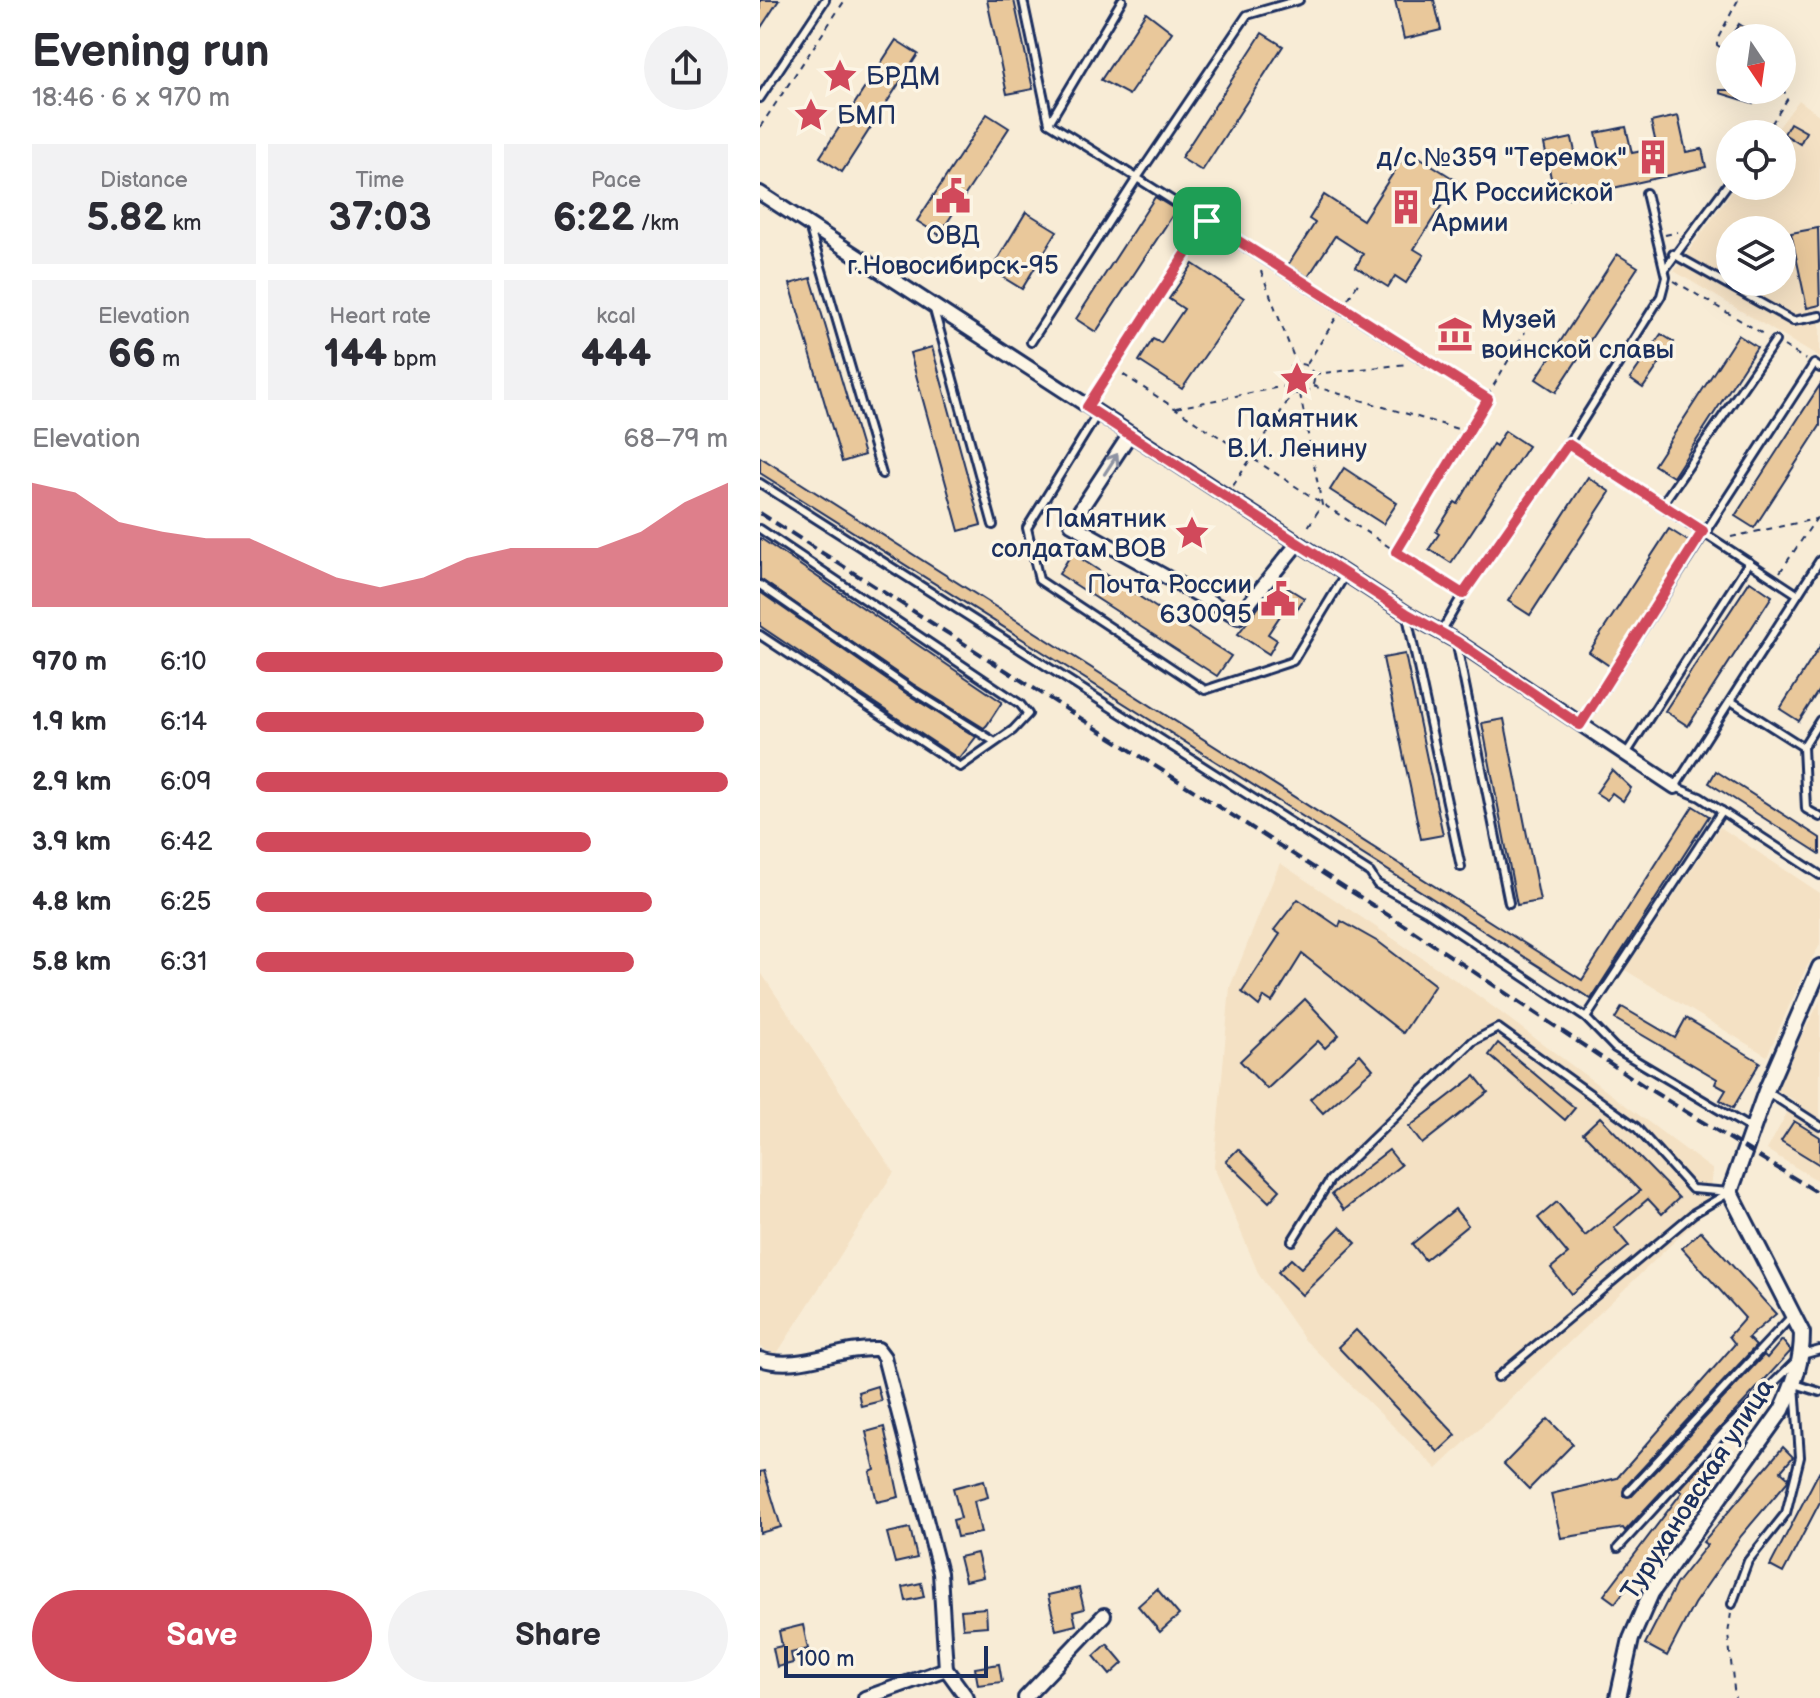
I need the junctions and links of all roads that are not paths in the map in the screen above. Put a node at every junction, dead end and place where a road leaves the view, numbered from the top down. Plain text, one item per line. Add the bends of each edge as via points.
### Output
1 (825, 0) edge
2 (1023, 0) edge
3 (1122, 0) edge
4 (1299, 0) edge
5 (1275, 2) edge
6 (760, 98) edge
7 (1049, 123) junction
8 (1137, 178) junction
9 (760, 193) edge
10 (1646, 193) dead end
11 (1716, 200) edge
12 (809, 226) junction
13 (1673, 254) junction
14 (1665, 273) junction
15 (933, 306) junction
16 (1820, 316) edge
17 (1775, 341) road end
18 (1031, 342) dead end
19 (1427, 362) road end
20 (1817, 366) edge
21 (1093, 410) junction
22 (1130, 434) junction
23 (1568, 444) junction
24 (882, 474) dead end
25 (760, 483) edge
26 (1663, 503) junction
27 (993, 525) dead end
28 (760, 529) edge
29 (1703, 531) junction
30 (1298, 543) junction
31 (1820, 560) edge
32 (1749, 562) junction
33 (1346, 574) junction
34 (760, 585) edge
35 (1797, 594) junction
36 (1406, 613) junction
37 (1441, 632) junction
38 (760, 635) edge
39 (1456, 641) junction
40 (1731, 701) junction
41 (1820, 720) edge
42 (1580, 725) junction
43 (995, 742) junction
44 (1803, 747) junction
45 (1625, 755) junction
46 (1675, 787) junction
47 (1722, 811) junction
48 (1820, 817) edge
49 (1461, 867) dead end
50 (1820, 875) edge
51 (1509, 903) dead end
52 (1818, 974) edge
53 (1586, 1018) junction
54 (1766, 1091) junction
55 (1820, 1126) edge
56 (1753, 1130) junction
57 (1730, 1192) junction
58 (1292, 1241) dead end
59 (1794, 1313) junction
60 (1820, 1350) edge
61 (1802, 1355) junction
62 (760, 1359) edge
63 (1498, 1377) dead end
64 (1795, 1384) junction
65 (1820, 1392) edge
66 (1628, 1492) dead end
67 (1618, 1548) dead end
68 (1732, 1604) road end
69 (1104, 1615) dead end
70 (946, 1669) junction
71 (865, 1698) edge
72 (967, 1698) edge
73 (1025, 1698) edge
74 (1618, 1698) edge

1 - 6 lane
2 - 7 lane
3 - 7 lane
4 - 5 lane
5 - 8 lane via 1247,15
7 - 8 lane
8 - 18 lane
8 - 19 lane
9 - 12 street
10 - 14 lane
11 - 13 lane
12 - 15 street
12 - 24 lane
13 - 14 lane
13 - 16 lane via 1793,321
14 - 23 lane via 1661,296
15 - 21 street
15 - 27 lane
17 - 26 lane
20 - 29 lane
21 - 22 street
21 - 33 lane via 1027,528 1039,580 1205,690 1293,661
22 - 30 street
30 -> 22 street via 1238,617 1071,524
23 - 26 lane
23 - 37 lane
25 - 53 lane via 1370,873 1377,884
26 - 29 lane
28 - 43 lane via 1020,704 1028,714
29 - 32 lane
29 - 42 lane
30 - 33 street
31 - 35 lane
32 - 35 lane
32 - 45 lane
33 - 36 street
34 - 43 lane
35 - 40 lane
36 - 37 street
36 - 49 lane
37 - 39 street
38 - 43 lane via 960,767
39 - 42 street
39 - 51 lane
40 - 44 lane
40 - 46 lane
41 - 44 lane
42 - 45 street
44 - 48 lane via 1806,809
45 - 46 street
46 - 47 lane
47 - 50 lane
47 - 53 lane
52 - 54 street
53 - 56 lane via 1615,1048
54 - 55 lane
54 - 56 street
56 - 57 street
57 - 58 lane via 1692,1189 1636,1127 1498,1028 1473,1041 1330,1180
57 - 59 street, Турухановская улица
57 - 63 lane via 1694,1213
59 - 61 street, Турухановская улица via 1802,1333
59 - 66 lane
60 - 61 lane
61 - 64 street, Турухановская улица
61 - 67 lane
62 - 70 street via 798,1363 865,1348 878,1349 884,1357 940,1573
64 - 65 lane
64 - 68 lane via 1800,1457 1786,1513 1748,1561
64 - 74 street, Турухановская улица via 1782,1410 1651,1593 1631,1639
69 - 73 street
70 - 71 street
70 - 72 street

